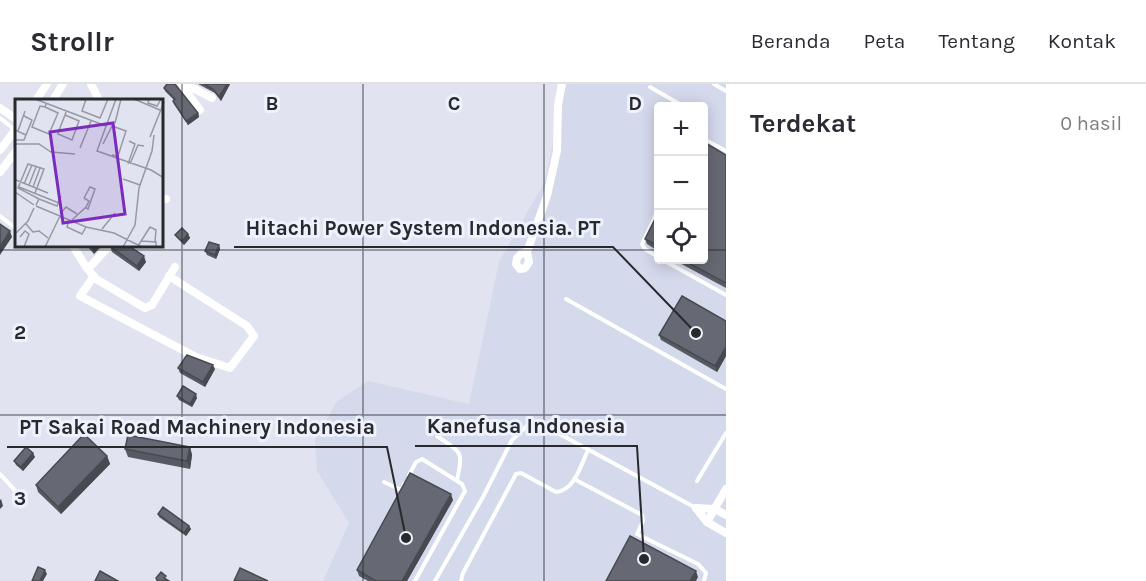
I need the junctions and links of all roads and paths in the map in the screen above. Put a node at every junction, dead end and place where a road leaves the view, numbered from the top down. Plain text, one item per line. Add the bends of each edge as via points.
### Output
1 (47, 84) edge
2 (63, 84) edge
3 (91, 84) edge
4 (183, 84) edge
5 (562, 84) edge
6 (714, 84) edge
7 (650, 87) dead end
8 (726, 91) edge
9 (212, 98) dead end
10 (37, 99) edge
11 (53, 99) edge
12 (98, 99) edge
13 (676, 102) edge
14 (0, 108) edge
15 (200, 110) dead end
16 (0, 118) edge
17 (15, 118) edge
18 (15, 129) edge
19 (15, 131) edge
20 (708, 141) edge
21 (0, 150) edge
22 (726, 151) edge
23 (15, 156) edge
24 (0, 172) edge
25 (0, 216) edge
26 (654, 218) edge
27 (14, 227) dead end
28 (74, 248) edge
29 (108, 248) edge
30 (527, 252) dead end
31 (654, 255) edge
32 (670, 264) edge
33 (175, 267) dead end
34 (91, 273) junction
35 (169, 276) junction
36 (726, 295) edge
37 (566, 299) dead end
38 (726, 389) edge
39 (726, 433) edge
40 (436, 436) dead end
41 (588, 450) junction
42 (0, 474) edge
43 (574, 479) junction
44 (457, 480) junction
45 (697, 481) dead end
46 (384, 482) dead end
47 (726, 489) edge
48 (24, 500) dead end
49 (696, 508) junction
50 (715, 509) junction
51 (726, 515) edge
52 (707, 522) junction
53 (725, 529) edge
54 (415, 581) edge
55 (435, 581) edge
56 (461, 581) edge
57 (704, 581) edge

1 - 10 street
2 - 11 street
3 - 12 street
4 - 9 street
4 - 15 street
5 - 30 street via 557,151 547,196
6 - 8 lane
7 - 13 lane
14 - 17 street
16 - 18 lane
19 - 21 street
20 - 22 lane
23 - 24 street
25 - 27 lane
26 - 31 lane via 642,244
28 - 34 street
29 - 34 street
32 - 36 lane
33 - 35 street
34 - 35 street via 147,308
34 - 35 street via 80,296 196,357 230,368 254,336 247,326
37 - 38 lane
39 - 45 lane
40 - 44 lane via 461,455
41 - 43 lane
41 - 49 lane
41 - 55 lane via 534,423 520,430
42 - 48 lane
43 - 56 lane via 567,489 555,492 521,473 516,474
43 - 57 lane via 642,515 637,534 698,564 705,573
44 - 46 lane via 422,459 416,462 402,489
44 - 54 lane via 465,487 463,497
47 - 50 street
49 - 50 street
49 - 52 street
50 - 51 street
50 - 52 street
52 - 53 street

